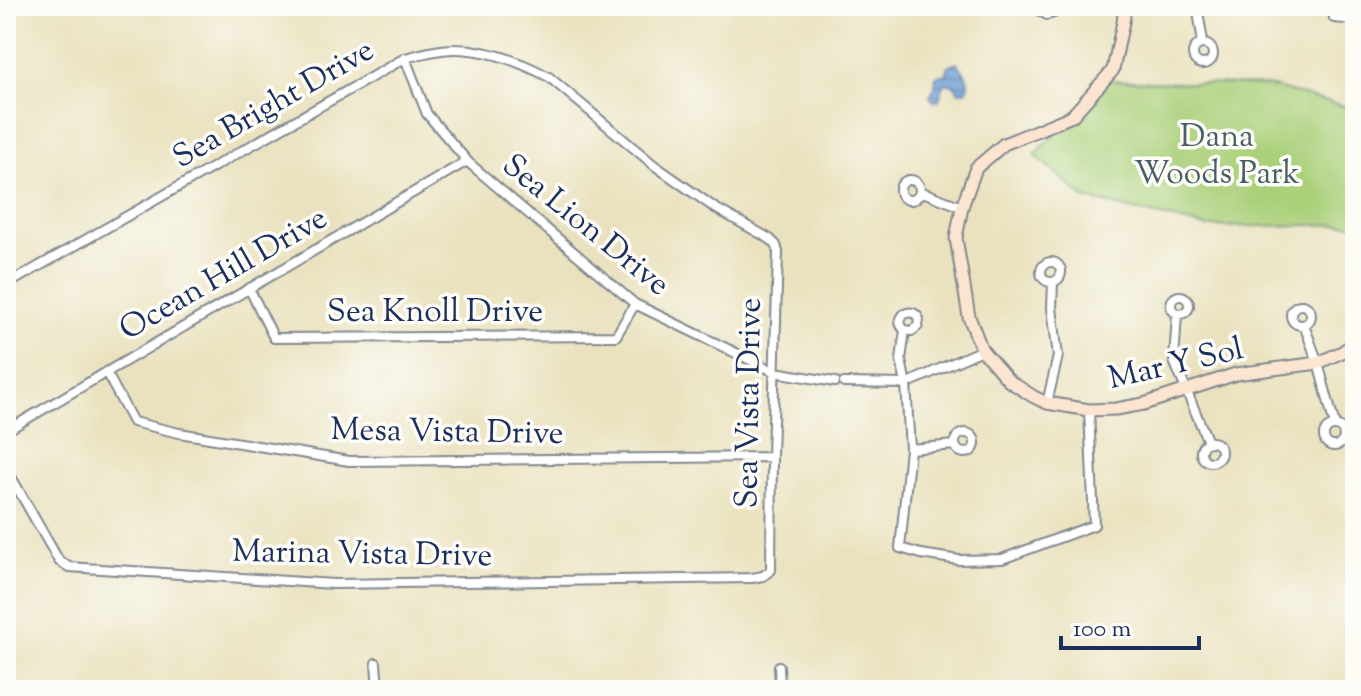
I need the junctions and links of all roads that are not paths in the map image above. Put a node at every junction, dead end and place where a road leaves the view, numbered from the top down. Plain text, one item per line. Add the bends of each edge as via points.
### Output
1 (1039, 6) edge
2 (1058, 6) edge
3 (1122, 6) edge
4 (1197, 6) edge
5 (1334, 18) dead end
6 (1355, 20) edge
7 (1200, 44) dead end
8 (405, 58) junction
9 (467, 161) junction
10 (920, 191) dead end
11 (962, 207) junction
12 (770, 239) joint
13 (1053, 282) dead end
14 (6, 285) edge
15 (249, 288) junction
16 (635, 304) junction
17 (1177, 314) dead end
18 (1304, 325) dead end
19 (905, 330) dead end
20 (1355, 343) edge
21 (982, 350) junction
22 (1318, 363) junction
23 (106, 372) junction
24 (775, 372) junction
25 (906, 384) junction
26 (1188, 390) junction
27 (1047, 403) junction
28 (1089, 410) junction
29 (1335, 426) dead end
30 (6, 431) edge
31 (1208, 442) dead end
32 (955, 445) dead end
33 (910, 449) junction
34 (772, 457) junction
35 (6, 468) edge
36 (771, 570) joint
37 (376, 663) dead end
38 (779, 666) dead end
39 (378, 690) edge
40 (780, 690) edge

1 - 2 street via 1047,15
3 - 11 street via 1113,70 1072,116 1004,144 976,168
4 - 7 street
5 - 6 street
8 - 9 street, Sea Lion Drive via 427,114
8 - 12 street, Sea Bright Drive via 455,49 531,67 654,165
8 - 14 street, Sea Bright Drive
9 - 15 street, Ocean Hill Drive
9 - 16 street, Sea Lion Drive
10 - 11 street
11 - 21 street via 956,238 969,317
12 - 24 street, Sea Vista Drive via 778,252
13 - 27 street via 1058,356
15 - 16 street, Sea Knoll Drive via 274,338 616,336
15 - 23 street, Ocean Hill Drive
16 - 24 street, Sea Lion Drive
17 - 26 street via 1174,361
18 - 22 street
19 - 25 street via 901,360
20 - 22 street, Mar Y Sol
21 - 25 street, Sea Lion Drive
21 - 27 street, Mar Y Sol via 1009,381
22 - 26 street, Mar Y Sol via 1236,374
22 - 29 street
23 - 30 street, Ocean Hill Drive
23 - 34 street, Mesa Vista Drive via 133,422 349,461
24 - 25 street, Sea Lion Drive via 839,383
24 - 34 street, Sea Vista Drive
25 - 33 street
26 - 28 street, Mar Y Sol via 1144,404
26 - 31 street
27 - 28 street, Mar Y Sol
28 - 33 street via 1094,525 1002,559 959,560 900,548
32 - 33 street
34 - 36 street, Sea Vista Drive
35 - 36 street, Marina Vista Drive via 59,561 69,567 334,584 752,578
37 - 39 street
38 - 40 street

